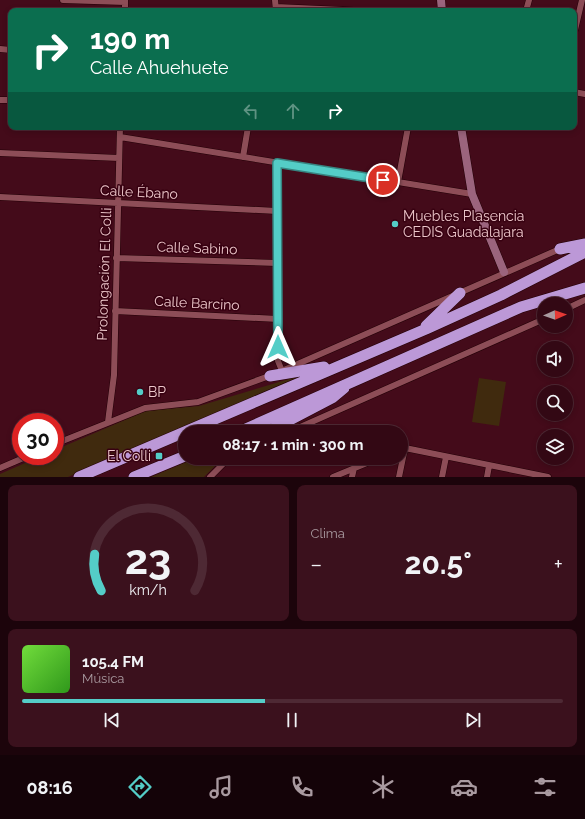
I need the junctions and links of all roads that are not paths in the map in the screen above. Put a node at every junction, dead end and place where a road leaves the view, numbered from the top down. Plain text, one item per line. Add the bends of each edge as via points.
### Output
1 (63, 0) edge
2 (582, 0) edge
3 (125, 1) edge
4 (577, 21) edge
5 (120, 130) edge
6 (248, 130) edge
7 (407, 130) edge
8 (461, 130) edge
9 (120, 137) junction
10 (0, 153) edge
11 (243, 157) junction
12 (119, 158) junction
13 (277, 163) junction
14 (398, 182) junction
15 (472, 194) junction
16 (0, 197) edge
17 (118, 202) junction
18 (277, 211) junction
19 (585, 238) edge
20 (585, 244) edge
21 (560, 249) junction
22 (585, 252) edge
23 (116, 258) junction
24 (277, 263) junction
25 (504, 272) junction
26 (585, 288) edge
27 (460, 293) junction
28 (585, 300) edge
29 (573, 305) edge
30 (115, 311) junction
31 (278, 320) junction
32 (537, 322) edge
33 (421, 331) junction
34 (343, 364) junction
35 (282, 371) junction
36 (270, 376) junction
37 (354, 380) junction
38 (108, 422) junction
39 (254, 425) edge
40 (280, 425) edge
41 (304, 425) edge
42 (64, 440) edge
43 (408, 449) edge
44 (446, 457) junction
45 (178, 459) edge
46 (12, 463) edge
47 (222, 465) edge
48 (362, 465) edge
49 (401, 465) edge
50 (489, 466) junction
51 (0, 468) edge
52 (354, 468) junction
53 (530, 475) edge
54 (79, 477) edge
55 (134, 477) edge
56 (210, 477) edge
57 (333, 477) edge
58 (352, 477) edge
59 (399, 477) edge
60 (442, 477) edge
61 (487, 477) edge
62 (548, 477) edge

1 - 3 street
2 - 4 street
5 - 9 street, Prolongación El Colli
6 - 11 street
7 - 14 street
8 - 15 street
9 - 11 street
9 - 12 street, Prolongación El Colli
10 - 12 street
11 - 13 street
12 - 17 street, Prolongación El Colli
13 - 14 street
13 - 18 street
14 - 15 street
15 - 25 street
16 - 17 street, Calle Ébano
17 - 18 street, Calle Ébano
17 - 23 street, Prolongación El Colli
18 - 24 street
19 - 21 street
20 - 21 highway
21 - 25 street
22 - 33 highway via 501,295
23 - 24 street, Calle Sabino
23 - 30 street, Prolongación El Colli
24 - 31 street
25 - 27 street
26 - 37 highway via 521,307
27 - 33 highway
27 - 35 street
28 - 29 street
30 - 31 street, Calle Barcino
30 - 38 street, Prolongación El Colli via 114,375
31 - 35 street via 278,361
32 - 41 street
33 - 34 highway
34 - 36 highway
34 - 54 highway
35 - 36 street
36 - 38 street via 198,402 145,408
37 - 39 highway
37 - 40 highway via 332,398
38 - 42 street
43 - 44 street
44 - 50 street
44 - 60 street
45 - 55 highway
46 - 51 street
47 - 56 street
48 - 52 street
49 - 59 street
50 - 53 street
50 - 61 street
52 - 57 street
52 - 58 street
53 - 62 street

